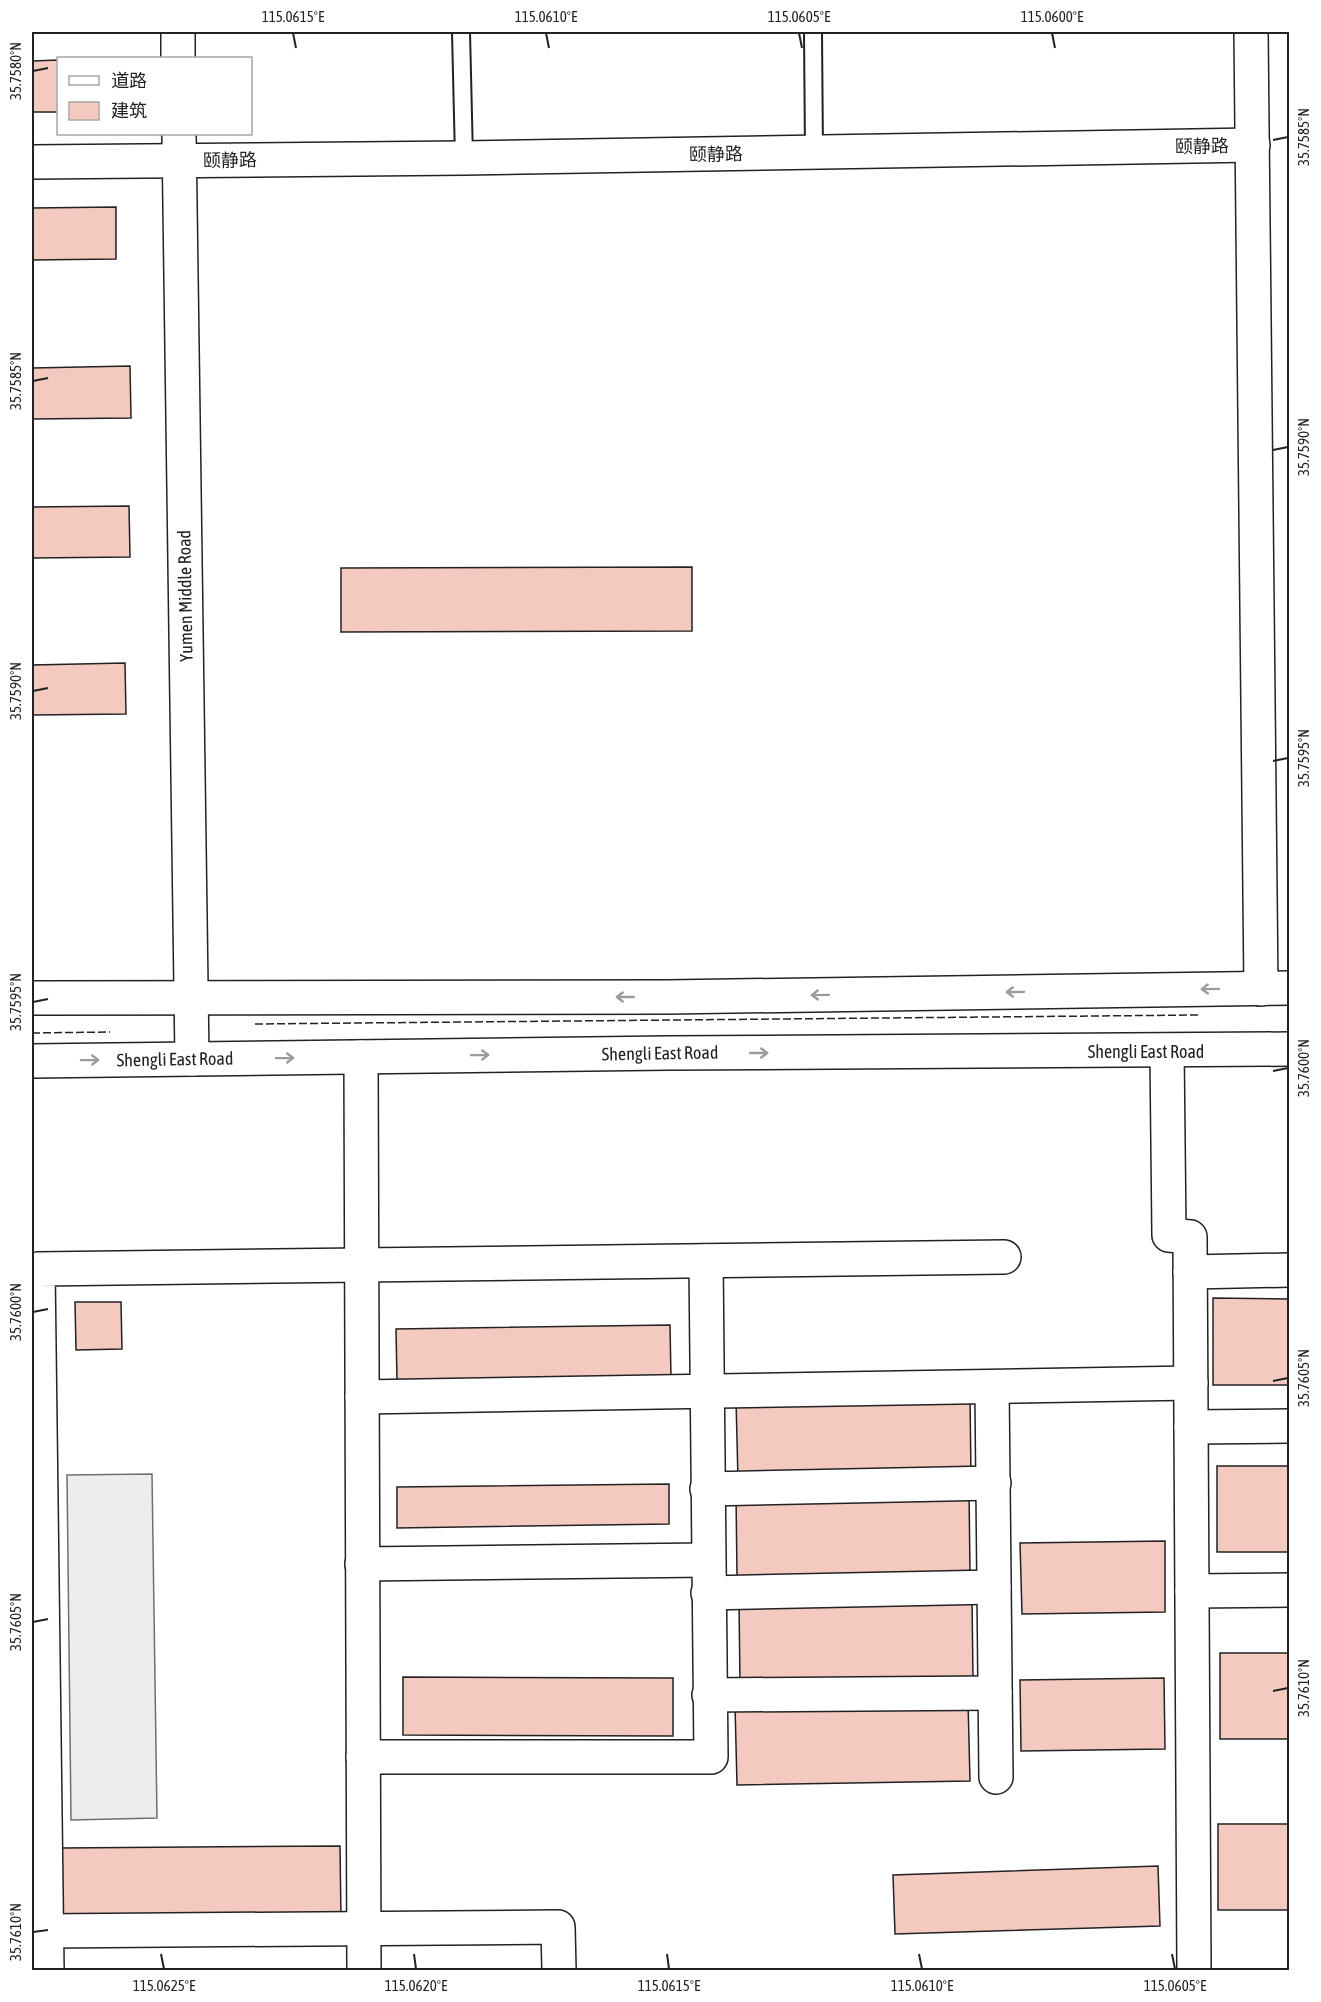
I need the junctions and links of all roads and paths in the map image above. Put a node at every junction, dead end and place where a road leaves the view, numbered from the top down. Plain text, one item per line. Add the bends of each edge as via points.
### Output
1 (178, 32) edge
2 (461, 32) edge
3 (813, 32) edge
4 (1251, 32) edge
5 (178, 57) edge
6 (1253, 145) junction
7 (180, 147) edge
8 (814, 152) junction
9 (464, 158) junction
10 (32, 162) edge
11 (1275, 989) edge
12 (190, 997) junction
13 (32, 998) edge
14 (1290, 1049) edge
15 (1167, 1051) junction
16 (361, 1057) junction
17 (192, 1059) junction
18 (32, 1061) edge
19 (1004, 1257) dead end
20 (706, 1261) junction
21 (362, 1265) junction
22 (1290, 1270) edge
23 (1190, 1272) junction
24 (1191, 1383) junction
25 (992, 1387) junction
26 (707, 1391) junction
27 (362, 1397) junction
28 (1290, 1426) edge
29 (1191, 1427) junction
30 (994, 1483) junction
31 (708, 1489) junction
32 (708, 1560) junction
33 (362, 1564) junction
34 (994, 1587) junction
35 (1290, 1590) edge
36 (1192, 1591) junction
37 (708, 1593) junction
38 (995, 1693) junction
39 (709, 1695) junction
40 (363, 1756) junction
41 (996, 1777) dead end
42 (364, 1928) junction
43 (47, 1931) junction
44 (48, 1971) edge
45 (364, 1971) edge
46 (559, 1971) edge
47 (1194, 1971) edge

1 - 5 street
2 - 9 lane
3 - 8 lane
4 - 6 street
6 - 8 street, 颐静路
6 - 11 street
7 - 9 street, 颐静路
7 - 10 street, 颐静路
7 - 12 street, Yumen Middle Road
8 - 9 street, 颐静路
11 -> 12 street via 668,997
12 - 13 street
12 - 17 street, Yumen Middle Road
14 - 15 street, Shengli East Road
16 -> 15 street, Shengli East Road
15 - 23 street via 1169,1235 1190,1236
17 -> 16 street, Shengli East Road
16 - 21 street
18 -> 17 street, Shengli East Road
19 - 20 street
20 - 21 street
20 - 26 street
21 - 27 street
21 - 43 street via 38,1269
22 - 23 street
23 - 24 street
24 - 25 street
24 - 29 street
25 - 26 street
25 - 30 street
26 - 27 street
26 - 31 street
27 - 33 street
28 - 29 street
29 - 36 street
30 - 31 street
30 - 34 street
31 - 32 street
32 - 33 street
32 - 37 street
33 - 40 street
34 - 37 street
34 - 38 street
35 - 36 street
36 - 47 street
37 - 39 street
38 - 39 street
38 - 41 street
39 - 40 street via 711,1757
40 - 42 street
42 - 43 street
42 - 45 street
42 - 46 street via 558,1927
43 - 44 street

